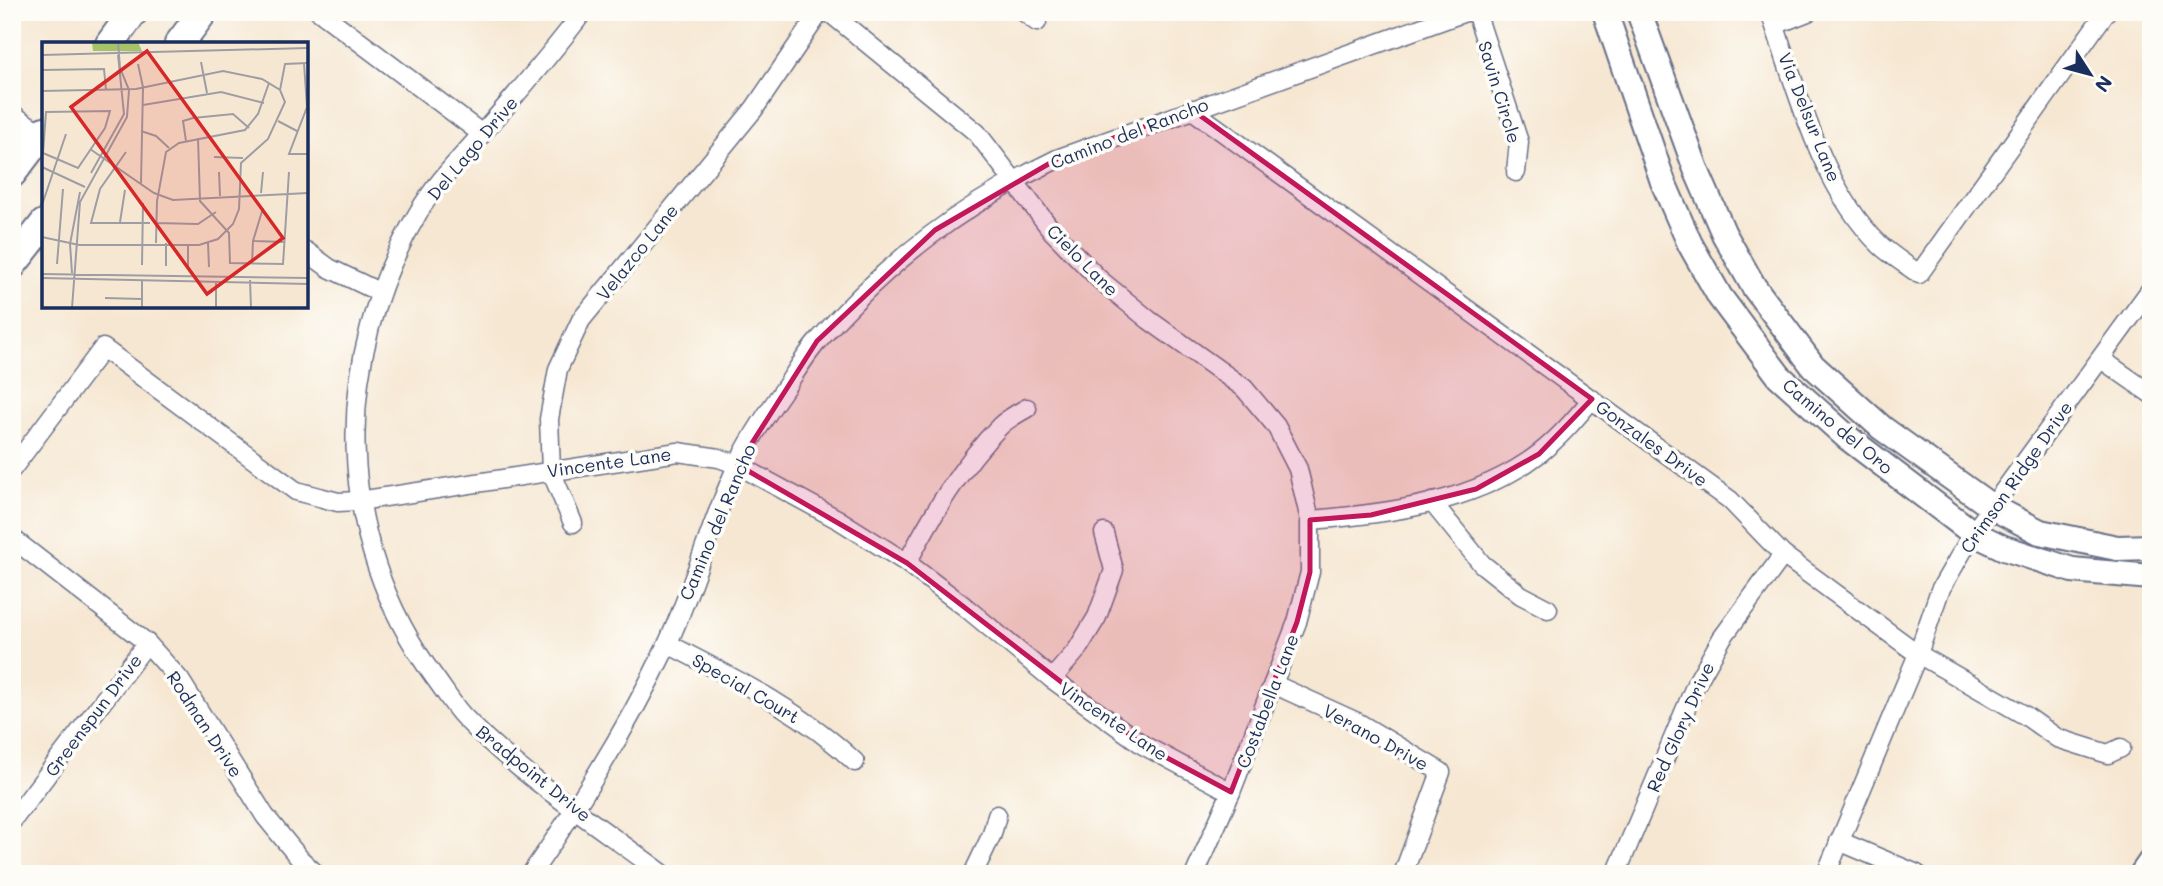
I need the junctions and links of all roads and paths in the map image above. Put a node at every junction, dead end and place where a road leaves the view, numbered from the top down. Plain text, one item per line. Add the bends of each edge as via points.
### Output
1 (134, 12) edge
2 (203, 12) edge
3 (320, 12) edge
4 (583, 12) edge
5 (820, 12) edge
6 (829, 12) edge
7 (1465, 12) edge
8 (1476, 12) edge
9 (1605, 12) edge
10 (1639, 12) edge
11 (1808, 12) edge
12 (2106, 12) edge
13 (1773, 19) edge
14 (112, 42) edge
15 (180, 42) edge
16 (1191, 109) junction
17 (12, 114) edge
18 (42, 131) edge
19 (42, 133) edge
20 (482, 134) junction
21 (1516, 172) dead end
22 (12, 173) edge
23 (1013, 180) junction
24 (42, 227) edge
25 (308, 252) edge
26 (12, 265) edge
27 (2151, 289) edge
28 (379, 292) junction
29 (2101, 359) junction
30 (2151, 394) edge
31 (1592, 399) junction
32 (1027, 408) dead end
33 (738, 465) junction
34 (12, 469) edge
35 (551, 471) junction
36 (359, 502) junction
37 (1432, 502) junction
38 (1992, 507) junction
39 (1310, 520) junction
40 (573, 523) dead end
41 (1104, 533) dead end
42 (1973, 533) junction
43 (12, 538) edge
44 (2151, 547) edge
45 (1783, 555) junction
46 (907, 563) junction
47 (2151, 577) edge
48 (1548, 609) dead end
49 (148, 643) junction
50 (667, 643) junction
51 (1918, 654) junction
52 (1052, 678) junction
53 (1273, 684) junction
54 (2122, 748) dead end
55 (855, 762) dead end
56 (1231, 792) junction
57 (576, 809) junction
58 (997, 815) dead end
59 (12, 821) edge
60 (1839, 841) junction
61 (2151, 861) edge
62 (316, 874) edge
63 (531, 874) edge
64 (663, 874) edge
65 (973, 874) edge
66 (1195, 874) edge
67 (1403, 874) edge
68 (1616, 874) edge
69 (1826, 874) edge
70 (1917, 874) edge
71 (2142, 874) edge

1 - 14 main road
2 - 15 main road
3 - 20 street
4 - 20 street, Del Lago Drive via 548,60
5 - 35 street, Velazco Lane via 754,109 580,320 558,369 549,419
6 - 23 street, Cielo Lane via 976,133
7 - 16 street, Camino del Rancho
8 - 21 street, Savin Circle via 1519,142
9 - 42 street, Camino del Oro via 1663,182 1720,297 1779,376 1848,438
10 - 38 street, Camino del Oro via 1697,172 1724,234 1755,287 1813,366 1882,428
11 - 13 street
12 - 13 street, Via Delsur Lane via 1919,274 1880,245 1845,202 1818,146
16 - 23 street, Camino del Rancho
16 - 31 street, Gonzales Drive
17 - 18 street
19 - 22 main road
20 - 28 street, Del Lago Drive via 442,178 418,214
23 - 33 street, Camino del Rancho via 895,262 817,341
23 - 39 street, Cielo Lane via 1053,232 1099,279 1244,388 1276,426 1298,469
24 - 26 main road
25 - 28 street
27 - 29 street, Crimson Ridge Drive
28 - 36 street, Del Lago Drive via 356,393
29 - 30 street
29 - 38 street, Crimson Ridge Drive
31 - 37 street via 1566,430 1508,474
31 - 45 street, Gonzales Drive via 1730,500
32 - 46 street via 1001,425 958,478
33 - 35 street, Vincente Lane via 678,452
33 - 46 street, Vincente Lane
33 - 50 street, Camino del Rancho
34 - 36 street, Vincente Lane via 103,348 296,491 338,502
35 - 36 street, Vincente Lane
35 - 40 street, Velazco Lane
36 - 57 street, Bradpoint Drive via 384,589 412,646 462,715
37 - 39 street via 1371,515
37 - 48 street via 1482,564 1521,595
38 - 42 street, Crimson Ridge Drive
38 - 44 street, Camino del Oro via 2040,532 2117,548
39 - 53 street, Costabella Lane via 1310,572
41 - 52 street via 1114,570 1097,617
42 - 47 street, Camino del Oro via 2072,570
42 - 51 street, Crimson Ridge Drive via 1940,590
43 - 49 street, Rodman Drive
45 - 51 street, Gonzales Drive
45 - 68 street, Red Glory Drive via 1722,638 1696,684
46 - 52 street, Vincente Lane
49 - 59 street, Greenspun Drive
49 - 62 street, Rodman Drive via 180,680 265,816
50 - 55 street, Special Court via 777,701
50 - 57 street, Camino del Rancho via 629,721
51 - 54 street, Gonzales Drive via 2057,738 2108,754
51 - 60 street, Crimson Ridge Drive
52 - 56 street, Vincente Lane via 1143,745
53 - 56 street, Costabella Lane
53 - 67 street, Verano Drive via 1357,722 1441,772
56 - 66 street, Costabella Lane
57 - 63 street, Camino del Rancho
57 - 64 street, Bradpoint Drive
58 - 65 street
60 - 69 street, Crimson Ridge Drive
60 - 70 street
61 - 71 street

